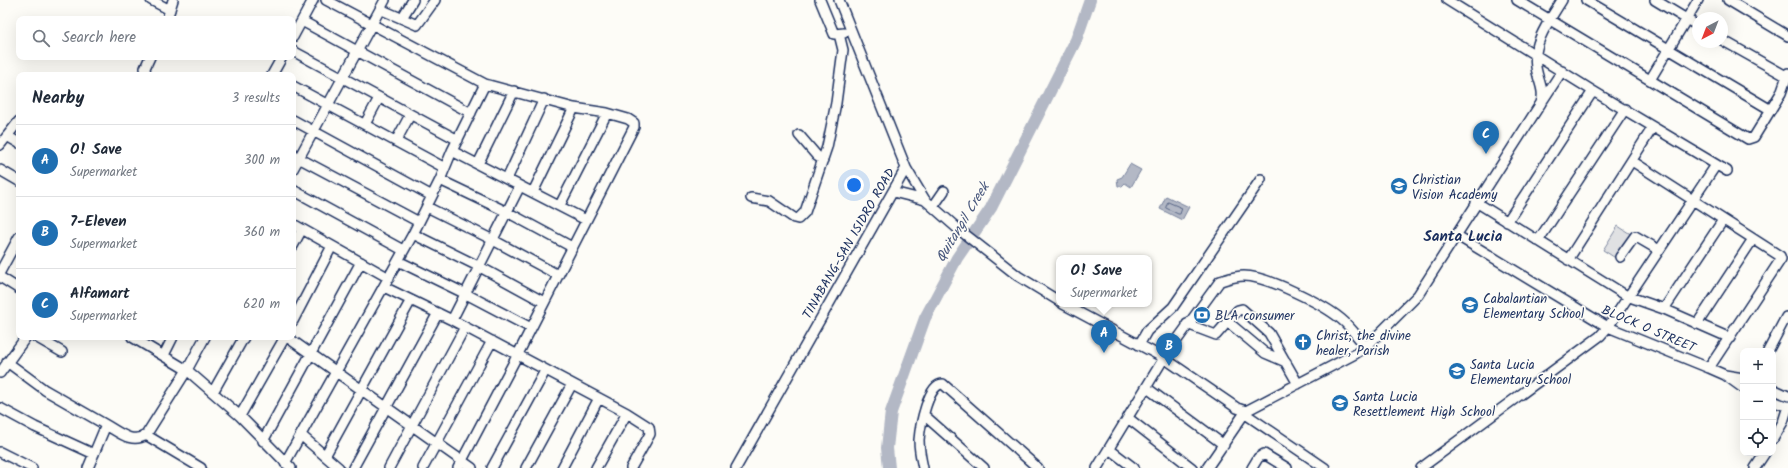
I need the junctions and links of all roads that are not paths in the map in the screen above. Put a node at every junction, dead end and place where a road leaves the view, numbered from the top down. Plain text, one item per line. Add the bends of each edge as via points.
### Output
1 (151, 0) edge
2 (173, 0) edge
3 (314, 0) edge
4 (326, 0) edge
5 (385, 0) edge
6 (412, 0) edge
7 (435, 0) edge
8 (820, 0) edge
9 (839, 0) edge
10 (1447, 0) edge
11 (1517, 0) edge
12 (1562, 0) edge
13 (1586, 0) edge
14 (1655, 0) edge
15 (1698, 0) edge
16 (1728, 0) edge
17 (380, 9) junction
18 (169, 15) edge
19 (402, 18) junction
20 (1551, 20) junction
21 (1687, 20) junction
22 (302, 21) junction
23 (1692, 23) edge
24 (371, 24) junction
25 (851, 31) junction
26 (296, 32) edge
27 (839, 34) junction
28 (1788, 36) edge
29 (1728, 43) edge
30 (1668, 50) junction
31 (357, 51) junction
32 (296, 54) edge
33 (1536, 56) junction
34 (149, 60) edge
35 (280, 60) edge
36 (1562, 71) junction
37 (146, 72) edge
38 (274, 72) edge
39 (1787, 74) edge
40 (343, 78) junction
41 (1650, 80) junction
42 (485, 84) junction
43 (296, 88) edge
44 (514, 91) junction
45 (1593, 91) junction
46 (379, 98) junction
47 (544, 99) junction
48 (1541, 103) junction
49 (328, 105) junction
50 (574, 108) junction
51 (1625, 109) junction
52 (1771, 110) junction
53 (471, 113) junction
54 (607, 113) junction
55 (410, 115) junction
56 (296, 122) edge
57 (365, 124) junction
58 (16, 125) edge
59 (1653, 127) junction
60 (314, 131) junction
61 (799, 135) dead end
62 (7, 136) junction
63 (458, 140) junction
64 (16, 141) edge
65 (396, 141) junction
66 (0, 145) edge
67 (452, 151) junction
68 (296, 157) edge
69 (823, 160) junction
70 (1632, 161) junction
71 (478, 164) junction
72 (1716, 165) junction
73 (445, 168) junction
74 (906, 168) junction
75 (0, 170) edge
76 (1727, 171) dead end
77 (16, 179) edge
78 (507, 179) junction
79 (1261, 179) dead end
80 (440, 180) junction
81 (520, 186) junction
82 (944, 191) dead end
83 (296, 192) edge
84 (533, 192) junction
85 (893, 192) junction
86 (432, 196) junction
87 (751, 198) dead end
88 (925, 200) junction
89 (1693, 200) junction
90 (1476, 202) junction
91 (560, 205) junction
92 (934, 206) junction
93 (427, 207) junction
94 (507, 212) junction
95 (586, 220) junction
96 (1723, 220) junction
97 (419, 222) junction
98 (1508, 222) junction
99 (296, 226) edge
100 (302, 229) junction
101 (413, 234) junction
102 (1456, 235) junction
103 (1753, 238) junction
104 (296, 240) edge
105 (493, 240) junction
106 (1538, 242) junction
107 (16, 243) edge
108 (332, 246) junction
109 (572, 247) junction
110 (403, 250) junction
111 (1659, 250) junction
112 (1620, 257) dead end
113 (1568, 260) junction
114 (398, 261) junction
115 (361, 262) junction
116 (480, 267) junction
117 (0, 272) edge
118 (558, 274) junction
119 (0, 277) edge
120 (389, 278) junction
121 (16, 287) edge
122 (384, 287) junction
123 (466, 294) junction
124 (1628, 296) junction
125 (1056, 299) edge
126 (411, 300) junction
127 (544, 302) junction
128 (1069, 307) edge
129 (1664, 309) junction
130 (438, 313) junction
131 (296, 315) edge
132 (1786, 317) dead end
133 (452, 320) junction
134 (1228, 322) junction
135 (1187, 324) junction
136 (1697, 324) junction
137 (465, 327) junction
138 (1608, 327) junction
139 (531, 328) junction
140 (1730, 338) junction
141 (24, 340) edge
142 (41, 340) edge
143 (138, 340) edge
144 (172, 340) edge
145 (203, 340) edge
146 (242, 340) edge
147 (284, 340) edge
148 (290, 340) edge
149 (492, 341) junction
150 (1139, 345) junction
151 (1366, 346) junction
152 (1770, 348) edge
153 (62, 352) dead end
154 (310, 354) junction
155 (164, 355) junction
156 (518, 356) junction
157 (1164, 358) junction
158 (7, 362) junction
159 (1286, 362) junction
160 (1709, 368) junction
161 (187, 370) junction
162 (545, 371) junction
163 (336, 372) junction
164 (0, 373) edge
165 (1726, 375) junction
166 (1740, 377) edge
167 (572, 384) junction
168 (1298, 384) junction
169 (1740, 386) edge
170 (1147, 388) junction
171 (361, 390) junction
172 (1776, 390) edge
173 (213, 392) junction
174 (1788, 396) edge
175 (599, 398) junction
176 (1776, 402) edge
177 (1788, 406) edge
178 (0, 408) edge
179 (386, 408) junction
180 (1245, 412) junction
181 (627, 413) junction
182 (924, 415) junction
183 (240, 416) junction
184 (1128, 418) junction
185 (412, 424) junction
186 (106, 426) junction
187 (146, 434) junction
188 (1776, 434) edge
189 (302, 436) junction
190 (263, 440) junction
191 (438, 442) junction
192 (1224, 445) junction
193 (1109, 449) junction
194 (0, 452) edge
195 (94, 454) junction
196 (325, 456) junction
197 (1763, 456) edge
198 (460, 464) edge
199 (922, 464) edge
200 (288, 466) edge
201 (32, 468) edge
202 (88, 468) edge
203 (201, 468) edge
204 (338, 468) edge
205 (353, 468) edge
206 (388, 468) edge
207 (423, 468) edge
208 (472, 468) edge
209 (492, 468) edge
210 (526, 468) edge
211 (562, 468) edge
212 (596, 468) edge
213 (631, 468) edge
214 (736, 468) edge
215 (930, 468) edge
216 (984, 468) edge
217 (1038, 468) edge
218 (1097, 468) edge
219 (1134, 468) edge
220 (1192, 468) edge
221 (1208, 468) edge
222 (1252, 468) edge
223 (1287, 468) edge
224 (1325, 468) edge
225 (1421, 468) edge
226 (1755, 468) edge

1 - 18 street
2 - 18 street
3 - 22 street
4 - 24 street
5 - 17 street
6 - 19 street
7 - 19 street via 420,24
8 - 27 street via 832,31
9 - 25 street, TINABANG-SAN ISIDRO ROAD
10 - 33 street
11 - 20 street
12 - 20 street
13 - 30 street
14 - 21 street
15 - 21 street
16 - 28 street
17 - 19 street
17 - 24 street
20 - 33 street via 1539,39
20 - 41 street
21 - 23 street
21 - 30 street
22 - 26 street
22 - 31 street
24 - 31 street
24 - 42 street
25 - 27 street
25 - 74 street, TINABANG-SAN ISIDRO ROAD
27 - 69 street via 843,50 842,65
29 - 39 street
30 - 41 street
30 - 52 street
31 - 40 street
31 - 53 street
32 - 40 street
33 - 36 street
33 - 48 street via 1536,67 1543,92
34 - 37 street
35 - 38 street
36 - 45 street
36 - 48 street
39 - 52 street via 1781,93
40 - 46 street
40 - 49 street
41 - 52 street via 1748,139 1754,137
42 - 44 street
42 - 53 street
43 - 49 street
44 - 47 street
44 - 71 street
45 - 51 street
45 - 98 street
46 - 55 street
46 - 57 street
47 - 50 street
47 - 78 street
48 - 90 street
49 - 57 street
49 - 60 street
50 - 54 street
50 - 84 street
51 - 59 street
51 - 106 street
53 - 63 street
54 - 91 street
54 - 95 street via 631,121 634,127
55 - 63 street
55 - 65 street
56 - 60 street
57 - 65 street
58 - 62 street
59 - 70 street
59 - 72 street
60 - 68 street
60 - 86 street
61 - 69 street
62 - 64 street
62 - 66 street
63 - 67 street
65 - 73 street
67 - 71 street
67 - 73 street
68 - 97 street
69 - 87 street via 805,212 798,219 769,201
70 - 89 street
70 - 113 street
71 - 78 street
72 - 76 street
72 - 89 street
73 - 80 street
74 - 85 street, TINABANG-SAN ISIDRO ROAD
74 - 88 street
75 - 77 street
78 - 81 street
79 - 150 street via 1173,306 1147,331
80 - 86 street
80 - 94 street
81 - 84 street
81 - 94 street
82 - 92 street
83 - 110 street
84 - 91 street
85 - 88 street
85 - 214 street, TINABANG-SAN ISIDRO ROAD
86 - 93 street
88 - 92 street
89 - 96 street
89 - 111 street
90 - 98 street
90 - 102 street
91 - 95 street
92 - 125 street via 957,228 1018,276
93 - 97 street
93 - 105 street
94 - 105 street
94 - 109 street
95 - 109 street
96 - 103 street
96 - 129 street
97 - 101 street
98 - 106 street
99 - 100 street
100 - 104 street
100 - 108 street
101 - 110 street
101 - 116 street
102 - 138 street, BLOCK O STREET
102 - 151 street via 1418,295
103 - 136 street
103 - 140 street via 1778,254 1781,259
105 - 116 street
105 - 118 street
106 - 113 street
107 - 117 street
108 - 115 street
108 - 131 street
109 - 118 street
110 - 114 street
111 - 112 street via 1635,236
111 - 124 street
113 - 124 street
114 - 120 street
114 - 123 street
115 - 120 street
115 - 154 street
116 - 123 street
116 - 127 street
118 - 127 street
119 - 121 street
120 - 122 street
122 - 126 street
122 - 163 street
123 - 133 street
123 - 139 street
124 - 129 street
124 - 138 street
126 - 130 street
126 - 171 street
127 - 139 street
128 - 150 street
129 - 136 street
130 - 133 street
130 - 179 street
132 - 152 street
133 - 137 street
134 - 135 street via 1216,335
134 - 159 street via 1265,353
134 - 159 street via 1242,309 1269,333
135 - 151 street via 1220,282 1244,276 1264,280 1331,312 1343,320
135 - 157 street
136 - 140 street
137 - 149 street
137 - 185 street
138 - 160 street, BLOCK O STREET
138 - 225 street via 1600,336
139 - 156 street
140 - 160 street
141 - 158 street
142 - 153 street
143 - 155 street
144 - 155 street
145 - 161 street
146 - 173 street
147 - 183 street
148 - 154 street
149 - 156 street
149 - 191 street
150 - 157 street
151 - 168 street
154 - 163 street
154 - 190 street
155 - 161 street
156 - 162 street
156 - 198 street
157 - 170 street
157 - 180 street
158 - 164 street
158 - 186 street via 45,390
159 - 168 street
160 - 165 street, BLOCK O STREET
161 - 173 street
161 - 187 street
162 - 167 street
162 - 209 street
163 - 171 street
163 - 189 street
165 - 166 street
165 - 169 street
167 - 175 street
167 - 210 street
168 - 180 street
170 - 184 street
170 - 192 street
171 - 179 street
171 - 196 street
172 - 174 street
173 - 183 street
175 - 181 street
175 - 211 street
176 - 177 street
177 - 188 street
178 - 195 street
179 - 185 street
179 - 205 street
180 - 192 street
180 - 224 street
181 - 212 street
181 - 213 street via 651,431
182 - 199 street via 919,442
182 - 216 street
182 - 217 street via 934,387 943,384
183 - 190 street
184 - 193 street
184 - 220 street
185 - 191 street
185 - 206 street
186 - 187 street via 130,438 140,438
186 - 195 street
187 - 203 street
189 - 196 street
189 - 200 street
190 - 200 street
191 - 198 street
191 - 207 street
192 - 221 street
193 - 218 street
193 - 219 street
194 - 201 street
195 - 202 street
196 - 204 street
197 - 226 street
198 - 208 street
199 - 215 street
222 - 223 street via 1264,454

